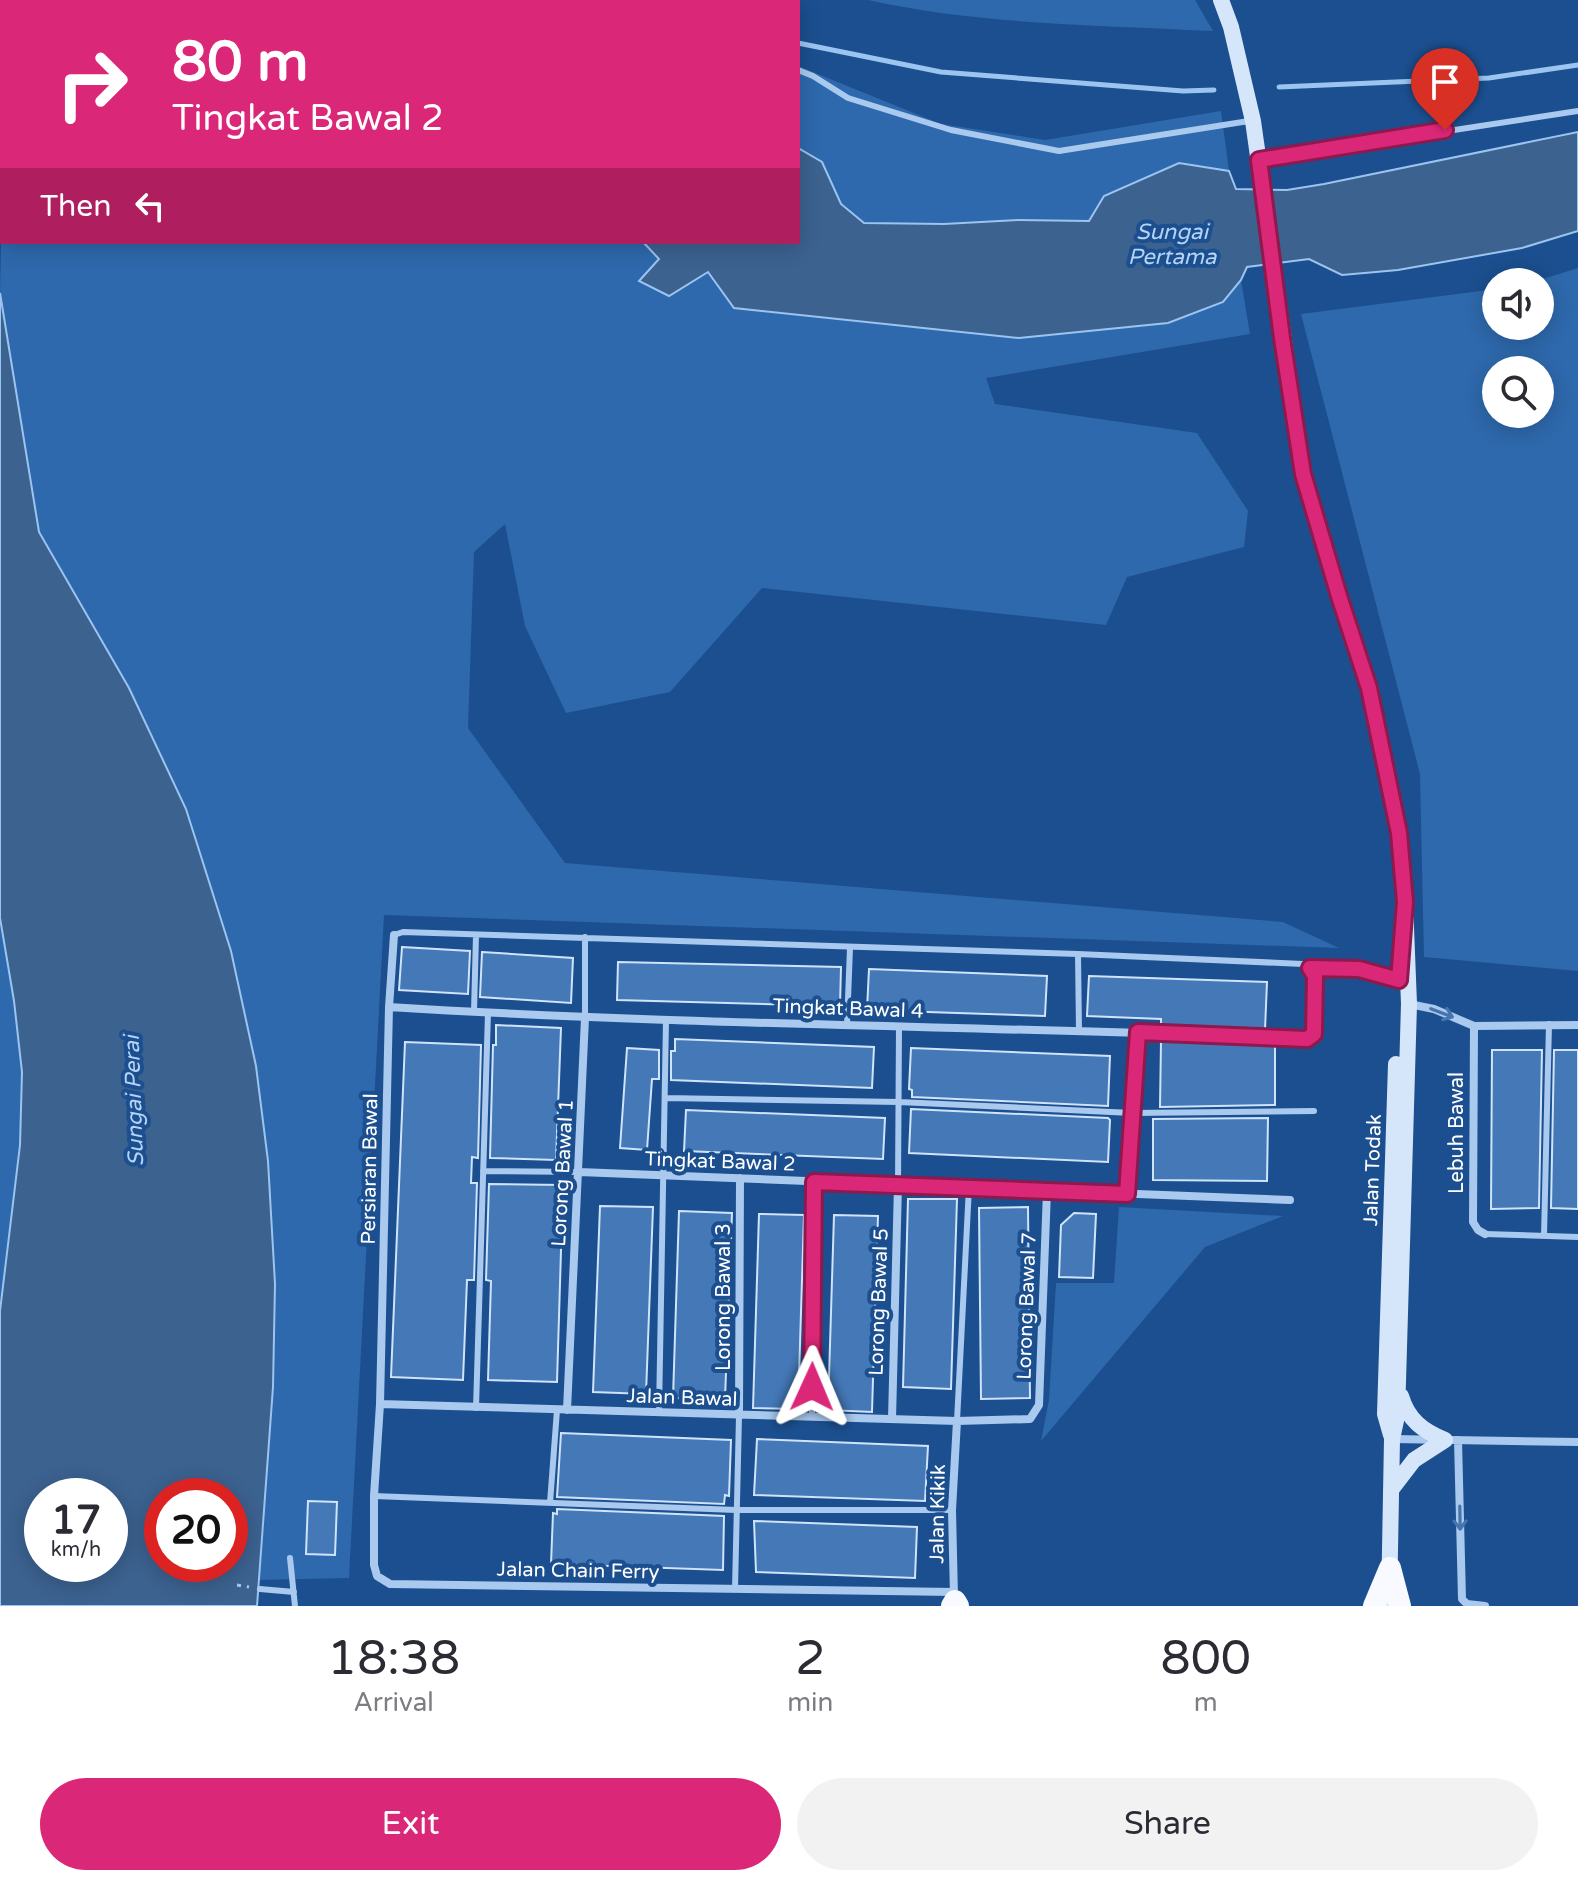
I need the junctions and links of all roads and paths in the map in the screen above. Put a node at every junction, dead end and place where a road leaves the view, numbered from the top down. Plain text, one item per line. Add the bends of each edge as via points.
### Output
1 (1221, 0) edge
2 (800, 71) edge
3 (1578, 111) edge
4 (1253, 121) junction
5 (1260, 167) junction
6 (1405, 902) junction
7 (394, 935) joint
8 (476, 935) junction
9 (585, 937) junction
10 (850, 948) junction
11 (1078, 954) junction
12 (1310, 968) junction
13 (1399, 980) junction
14 (1409, 1004) junction
15 (389, 1007) junction
16 (474, 1012) junction
17 (488, 1013) junction
18 (585, 1018) junction
19 (666, 1020) junction
20 (1549, 1024) junction
21 (847, 1025) junction
22 (1578, 1025) edge
23 (1474, 1026) junction
24 (899, 1027) junction
25 (1079, 1031) junction
26 (1138, 1032) junction
27 (666, 1098) junction
28 (899, 1102) junction
29 (1314, 1111) dead end
30 (1132, 1113) junction
31 (483, 1171) junction
32 (579, 1172) junction
33 (664, 1176) junction
34 (740, 1178) junction
35 (814, 1182) junction
36 (898, 1185) junction
37 (969, 1187) junction
38 (1047, 1191) junction
39 (1127, 1194) junction
40 (1290, 1200) dead end
41 (1485, 1234) joint
42 (1544, 1236) junction
43 (1578, 1237) edge
44 (1398, 1387) junction
45 (380, 1404) junction
46 (476, 1408) junction
47 (557, 1410) junction
48 (567, 1410) junction
49 (659, 1413) junction
50 (739, 1416) junction
51 (812, 1416) junction
52 (892, 1419) junction
53 (1030, 1419) joint
54 (957, 1421) junction
55 (1392, 1439) junction
56 (1452, 1440) junction
57 (1578, 1442) edge
58 (1390, 1491) junction
59 (374, 1496) junction
60 (550, 1503) junction
61 (736, 1510) junction
62 (952, 1510) junction
63 (290, 1558) dead end
64 (1390, 1568) junction
65 (260, 1589) dead end
66 (735, 1589) junction
67 (294, 1592) junction
68 (955, 1602) edge
69 (295, 1606) edge
70 (1374, 1606) edge
71 (1389, 1606) edge
72 (1400, 1606) edge
73 (1485, 1606) edge

1 - 4 main road, Jalan Todak
2 - 4 lane via 848,98 951,130 1059,151
3 - 5 lane
4 - 5 main road, Jalan Todak
5 - 6 main road, Jalan Todak via 1303,474 1369,688 1399,833
6 - 13 main road, Jalan Todak
6 - 14 main road, Jalan Todak
7 - 8 lane
7 - 15 street, Persiaran Bawal
8 - 9 lane
8 - 16 lane
9 - 10 lane
9 - 18 lane, Lorong Bawal 1
10 - 11 lane
10 - 21 lane
11 - 12 lane
11 - 25 lane
12 - 13 street via 1359,969
12 - 26 street, Tingkat Bawal 4 via 1315,976 1314,1034 1307,1039
13 - 55 main road, Jalan Todak via 1385,1401
14 -> 23 street
14 - 44 main road, Jalan Todak
15 - 16 street, Tingkat Bawal 4
15 - 45 street, Persiaran Bawal
16 - 17 street, Tingkat Bawal 4
17 - 18 street, Tingkat Bawal 4
17 - 31 lane
18 - 19 street, Tingkat Bawal 4
18 - 32 street, Lorong Bawal 1
19 - 21 street, Tingkat Bawal 4
19 - 27 lane
20 - 22 street
20 - 23 street
20 - 42 lane
21 - 24 street, Tingkat Bawal 4
23 - 41 street, Lebuh Bawal via 1473,1222
24 - 25 street, Tingkat Bawal 4
24 - 28 lane
25 - 26 street, Tingkat Bawal 4
26 - 30 street
27 - 28 lane
27 - 33 lane
28 - 30 lane
28 - 36 lane
29 - 30 lane
30 - 39 street
31 - 32 lane, Tingkat Bawal 2
31 - 46 lane
32 - 33 street, Tingkat Bawal 2
32 - 48 street, Lorong Bawal 1
33 - 34 street, Tingkat Bawal 2
33 - 49 lane
34 - 35 street, Tingkat Bawal 2
34 - 50 street, Lorong Bawal 3
35 - 36 street, Tingkat Bawal 2
35 - 51 lane
36 - 37 street, Tingkat Bawal 2
36 - 52 street, Lorong Bawal 5
37 - 38 street, Tingkat Bawal 2
37 - 54 lane
38 - 39 street, Tingkat Bawal 2
38 - 53 street, Lorong Bawal 7 via 1039,1405
39 - 40 street, Tingkat Bawal 2
41 - 42 lane
42 - 43 lane
44 - 55 main road, Jalan Todak
44 - 56 main road via 1411,1418 1431,1434
45 - 46 street, Jalan Bawal
45 - 59 street, Jalan Chain Ferry
46 - 47 street, Jalan Bawal
47 - 48 street, Jalan Bawal
47 - 60 lane
48 - 49 street, Jalan Bawal
49 - 50 street, Jalan Bawal
50 - 51 street, Jalan Bawal
50 - 61 lane
51 - 52 street, Jalan Bawal
52 - 54 street, Jalan Bawal
53 - 54 street, Jalan Bawal
54 - 62 street, Jalan Kikik
55 - 56 street
55 - 58 main road, Jalan Todak
56 - 57 street
56 - 58 main road via 1414,1460
56 -> 73 street via 1462,1599
58 - 64 main road, Jalan Todak
59 - 60 lane
59 - 66 street, Jalan Chain Ferry via 374,1565 377,1576 390,1584
60 - 61 lane
61 - 62 lane
61 - 66 lane
62 - 68 street, Jalan Kikik
63 - 67 lane
64 - 70 highway
64 - 71 main road, Jalan Todak
64 - 72 highway
65 - 67 lane
66 - 68 street, Jalan Chain Ferry
67 - 69 lane

